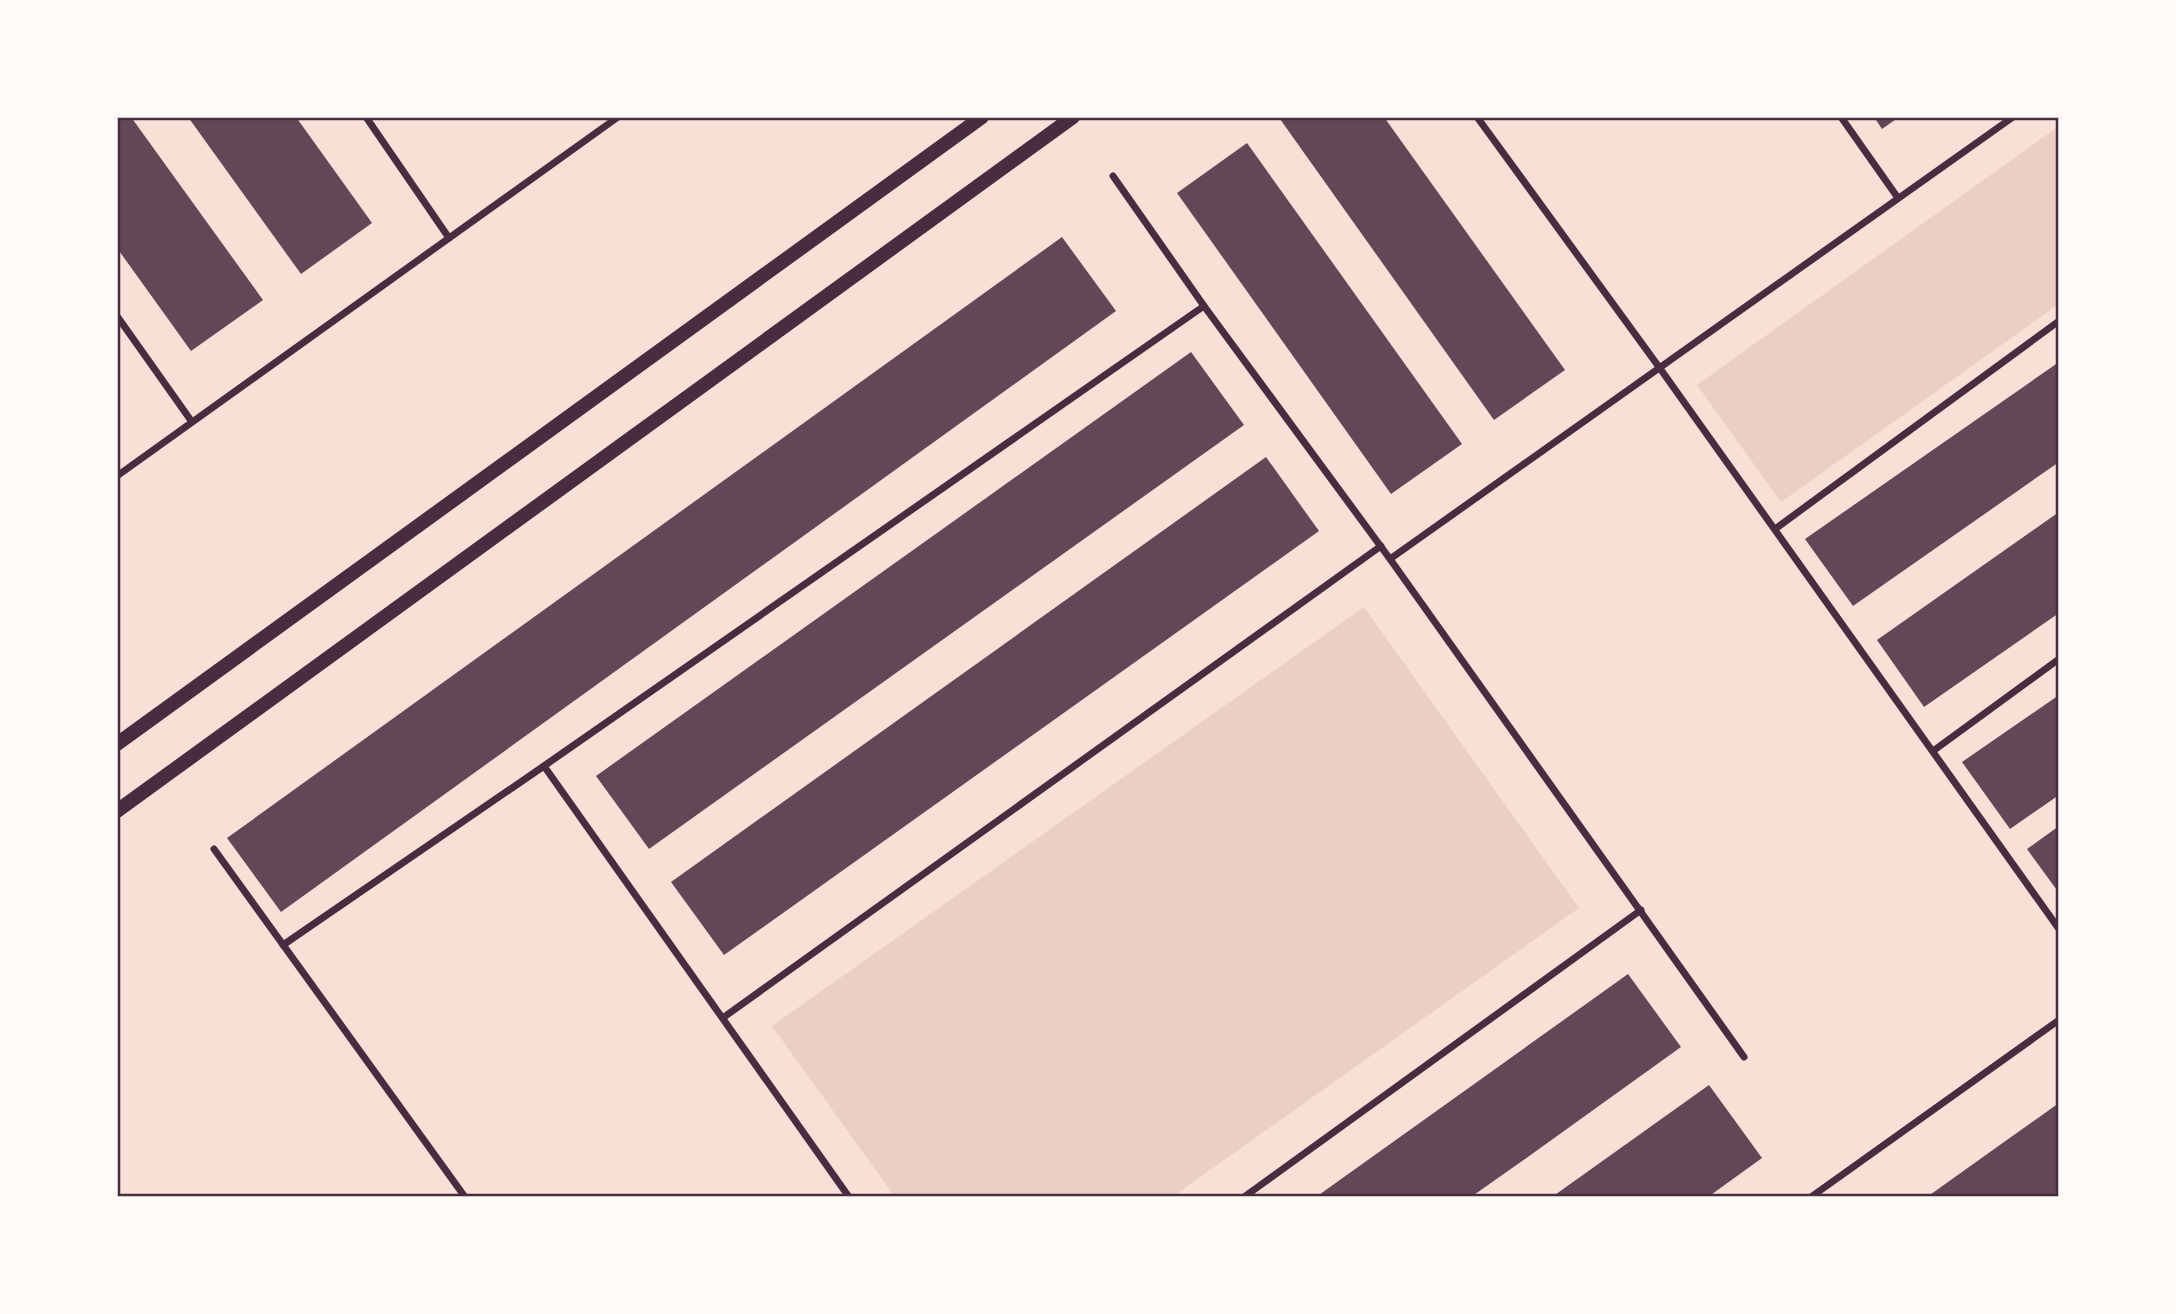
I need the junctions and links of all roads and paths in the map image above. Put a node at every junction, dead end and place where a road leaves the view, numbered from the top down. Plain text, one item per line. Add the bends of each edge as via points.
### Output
1 (366, 117) edge
2 (618, 117) edge
3 (982, 117) edge
4 (1073, 117) edge
5 (1477, 117) edge
6 (1841, 117) edge
7 (2013, 117) edge
8 (1113, 176) dead end
9 (1898, 198) junction
10 (449, 238) junction
11 (1204, 306) junction
12 (117, 316) edge
13 (2059, 321) edge
14 (1658, 367) junction
15 (192, 422) junction
16 (117, 475) edge
17 (1775, 529) junction
18 (1381, 546) junction
19 (1390, 559) junction
20 (2059, 659) edge
21 (117, 744) edge
22 (1933, 751) junction
23 (544, 766) junction
24 (117, 811) edge
25 (214, 849) dead end
26 (1641, 910) junction
27 (2059, 929) edge
28 (283, 945) junction
29 (724, 1017) junction
30 (2059, 1020) edge
31 (1744, 1057) dead end
32 (465, 1197) edge
33 (849, 1197) edge
34 (1244, 1197) edge
35 (1811, 1197) edge

1 - 10 street
2 - 10 street
3 - 21 main road
4 - 24 main road
5 - 14 street
6 - 9 street
7 - 9 street
8 - 11 street
9 - 14 street
10 - 15 street
11 - 18 street
11 - 23 street
12 - 15 street
13 - 17 street
14 - 17 street
14 - 19 street
15 - 16 street
17 - 22 street
18 - 19 street
18 - 29 street
19 - 26 street
20 - 22 street
22 - 27 street
23 - 28 street
23 - 29 street
25 - 28 street
26 - 31 street
26 - 34 street
28 - 32 street
29 - 33 street
30 - 35 street

